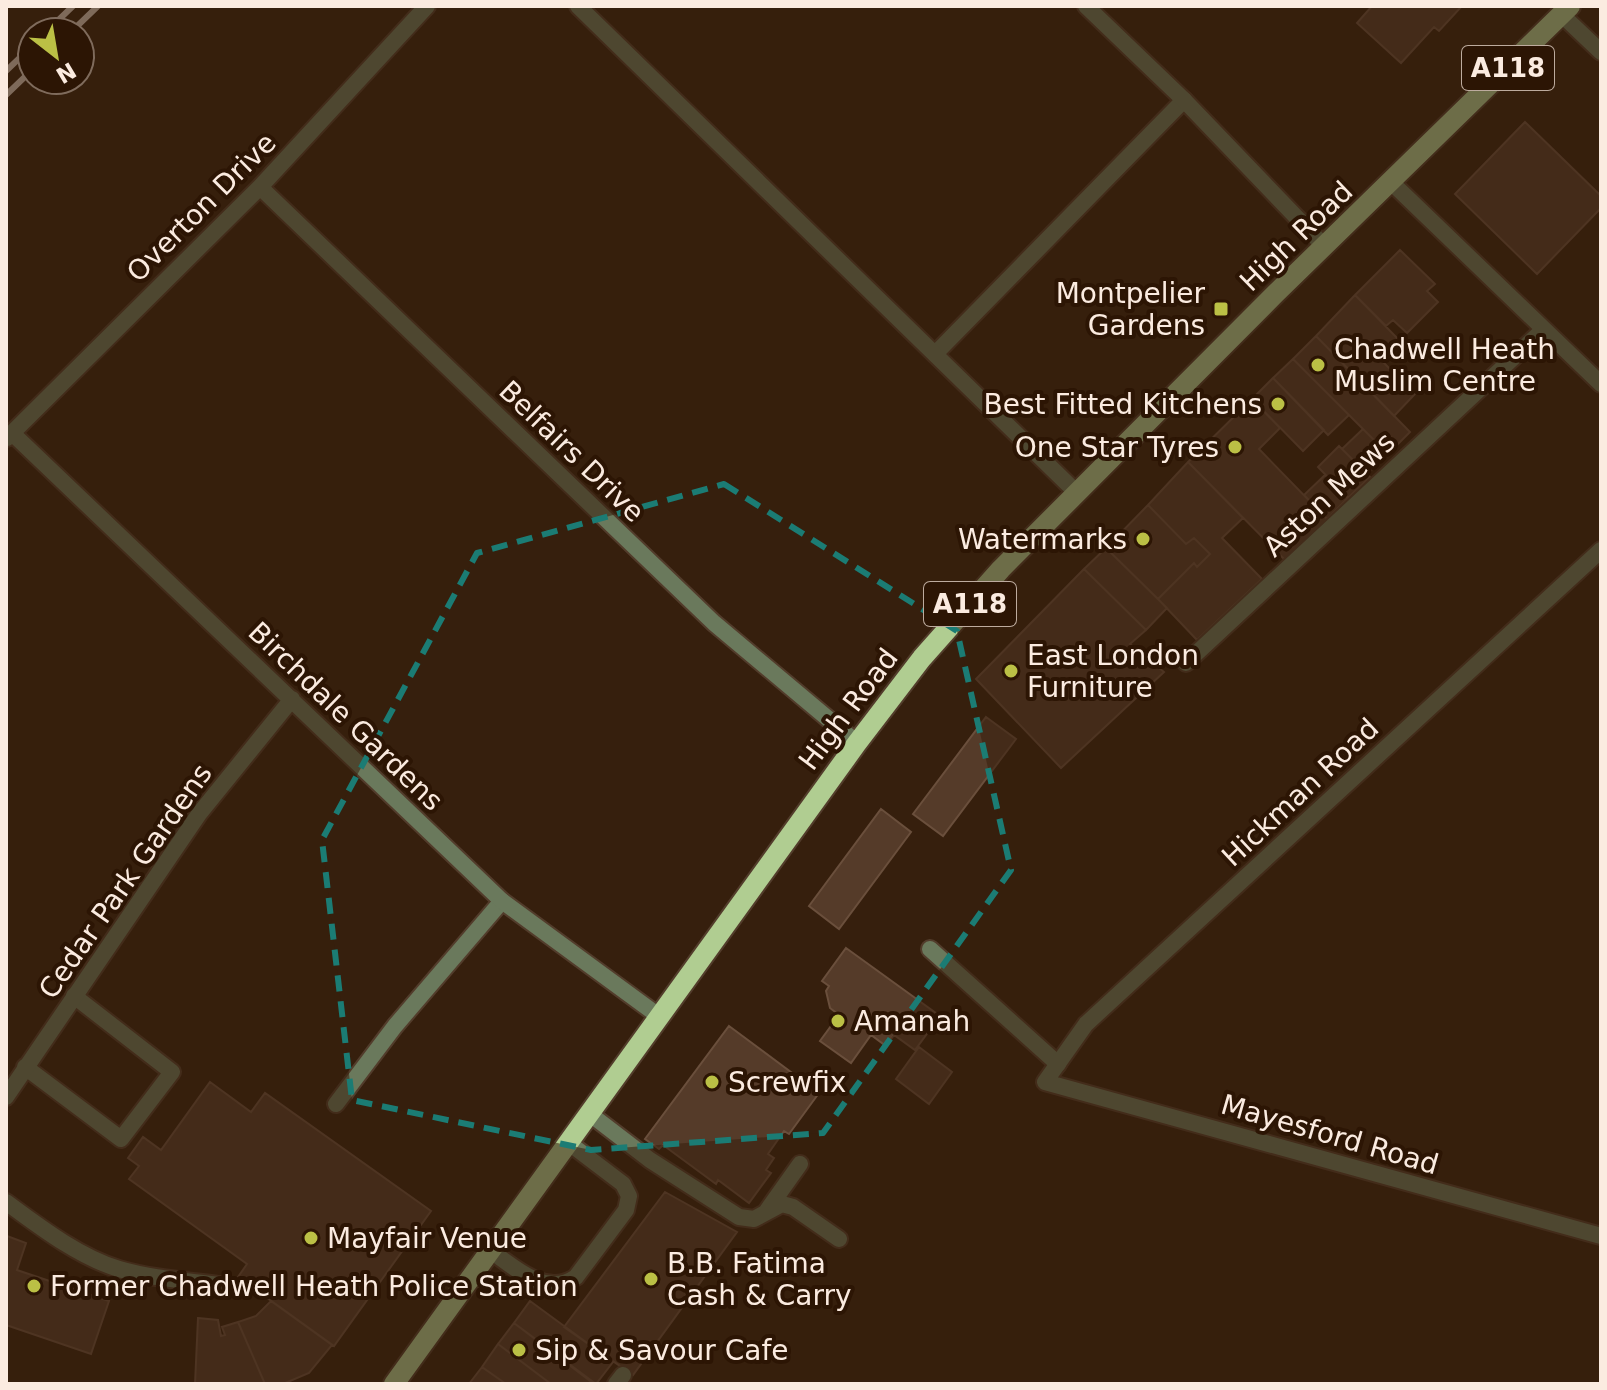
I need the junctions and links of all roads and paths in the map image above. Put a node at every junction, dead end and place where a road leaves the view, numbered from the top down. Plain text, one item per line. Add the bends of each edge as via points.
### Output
1 (427, 6) edge
2 (578, 6) edge
3 (1086, 6) edge
4 (1566, 10) edge
5 (1601, 52) edge
6 (1184, 100) junction
7 (1391, 182) junction
8 (260, 187) junction
9 (1324, 246) junction
10 (1543, 330) junction
11 (935, 354) junction
12 (1601, 384) edge
13 (9, 436) edge
14 (1078, 494) junction
15 (1601, 550) edge
16 (1186, 663) dead end
17 (292, 699) junction
18 (857, 743) junction
19 (502, 901) junction
20 (930, 949) dead end
21 (74, 996) junction
22 (660, 1017) junction
23 (1058, 1064) junction
24 (25, 1067) junction
25 (1045, 1082) joint
26 (6, 1097) edge
27 (336, 1104) dead end
28 (590, 1114) junction
29 (569, 1143) junction
30 (800, 1164) dead end
31 (6, 1202) edge
32 (766, 1212) junction
33 (1601, 1236) edge
34 (839, 1239) dead end
35 (491, 1251) junction
36 (225, 1286) dead end
37 (394, 1384) edge

1 - 8 street, Overton Drive
2 - 11 street
3 - 6 street
4 - 5 street
4 - 7 main road, High Road / A118
6 - 9 street
6 - 11 street
7 - 9 main road, High Road / A118
7 - 10 street
8 - 13 street, Overton Drive
8 - 18 street, Belfairs Drive via 714,623
9 - 14 main road, High Road / A118
10 - 12 street
10 - 16 street, Aston Mews
11 - 14 street
13 - 17 street, Birchdale Gardens
14 - 18 main road, High Road / A118 via 1001,569 922,658
15 - 23 street, Hickman Road via 1086,1024
17 - 19 street, Birchdale Gardens
17 - 21 street, Cedar Park Gardens via 199,814
18 - 22 main road, High Road / A118
19 - 22 street, Birchdale Gardens
19 - 27 street
20 - 23 street
21 - 24 street, Cedar Park Gardens
21 - 24 street via 172,1072 121,1139
22 - 28 main road, High Road / A118
23 - 25 street, Hickman Road
24 - 26 street, Cedar Park Gardens
25 - 33 street, Mayesford Road
28 - 29 main road, High Road / A118
28 - 32 street via 739,1217 754,1219
29 - 35 main road, High Road / A118
29 - 35 street via 623,1184 629,1196 626,1210 566,1284 531,1278
30 - 32 street
31 - 36 street via 103,1264 146,1276
32 - 34 street via 782,1204 793,1207
35 - 37 main road, High Road / A118

